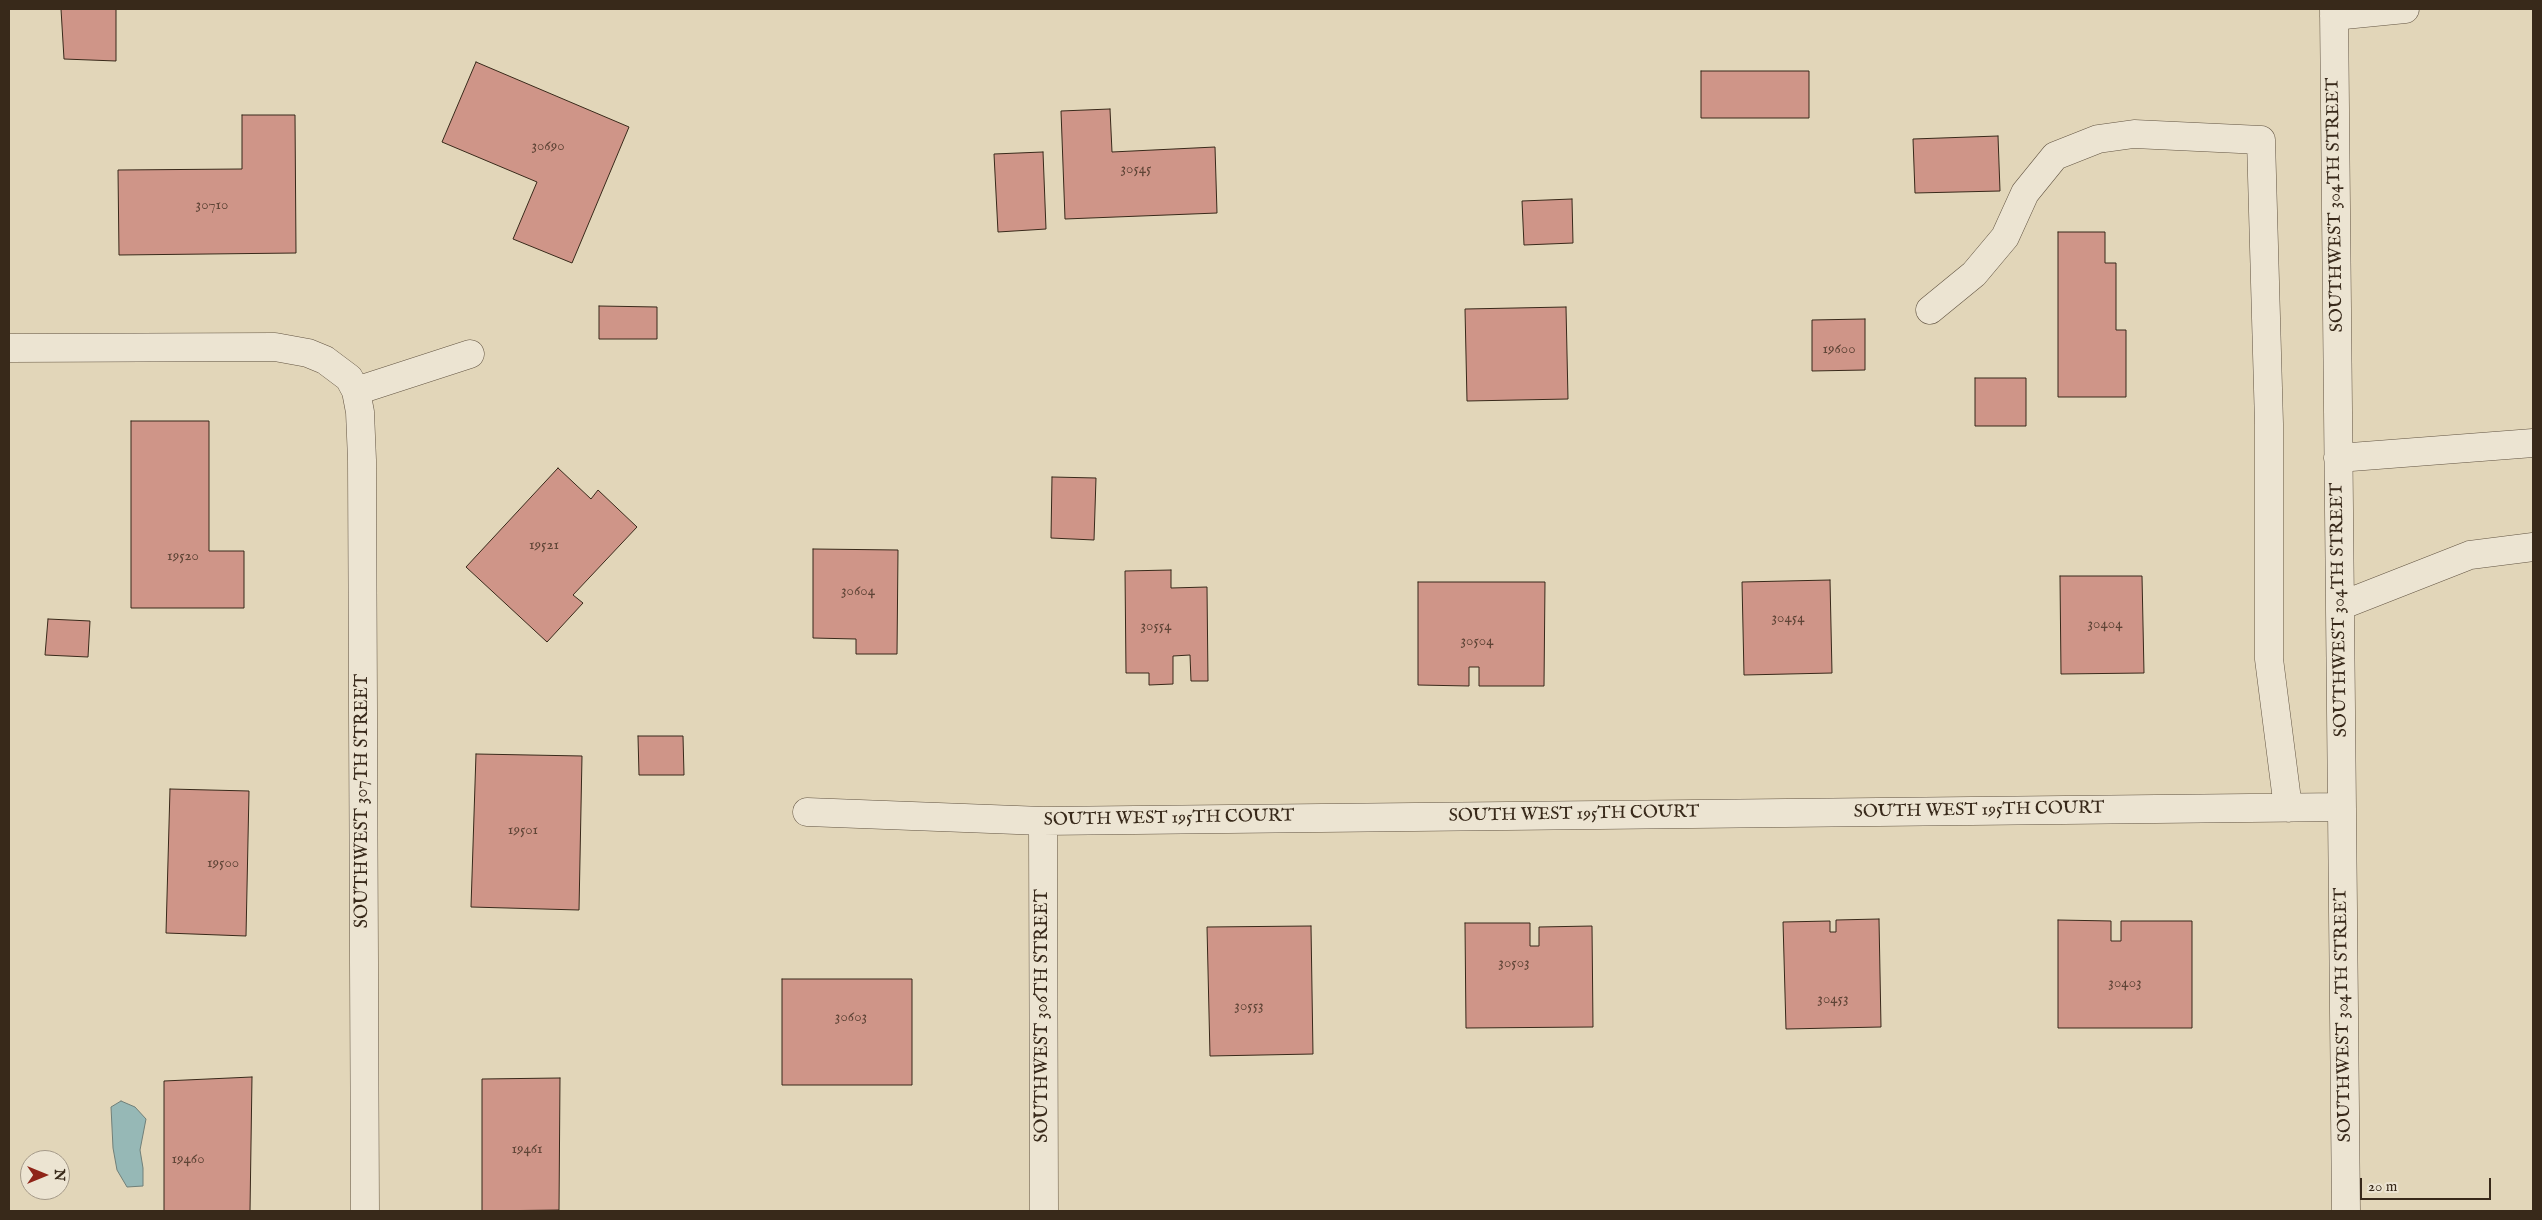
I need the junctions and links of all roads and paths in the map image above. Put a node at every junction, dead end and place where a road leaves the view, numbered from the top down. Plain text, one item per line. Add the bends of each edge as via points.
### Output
1 (2405, 9) edge
2 (2334, 12) edge
3 (1930, 310) dead end
4 (9, 348) edge
5 (470, 354) dead end
6 (356, 392) junction
7 (2533, 443) edge
8 (2338, 458) junction
9 (2533, 547) edge
10 (2340, 606) junction
11 (2342, 807) junction
12 (2288, 808) junction
13 (807, 812) dead end
14 (1043, 821) junction
15 (366, 1211) edge
16 (1044, 1211) edge
17 (2346, 1211) edge

1 - 2 street
2 - 8 street, SOUTHWEST 304TH STREET
3 - 12 street via 1974,274 2005,237 2025,193 2055,156 2098,139 2134,134 2261,140 2269,424 2269,659
4 - 6 street via 275,347 325,360 349,378
5 - 6 street
6 - 15 street, SOUTHWEST 307TH STREET via 362,460
7 - 8 street
8 - 10 street, SOUTHWEST 304TH STREET
9 - 10 street via 2470,555
10 - 11 street, SOUTHWEST 304TH STREET
11 - 12 street, SOUTH WEST 195TH COURT
11 - 17 street, SOUTHWEST 304TH STREET
12 - 14 street, SOUTH WEST 195TH COURT
13 - 14 street, SOUTH WEST 195TH COURT
14 - 16 street, SOUTHWEST 306TH STREET

